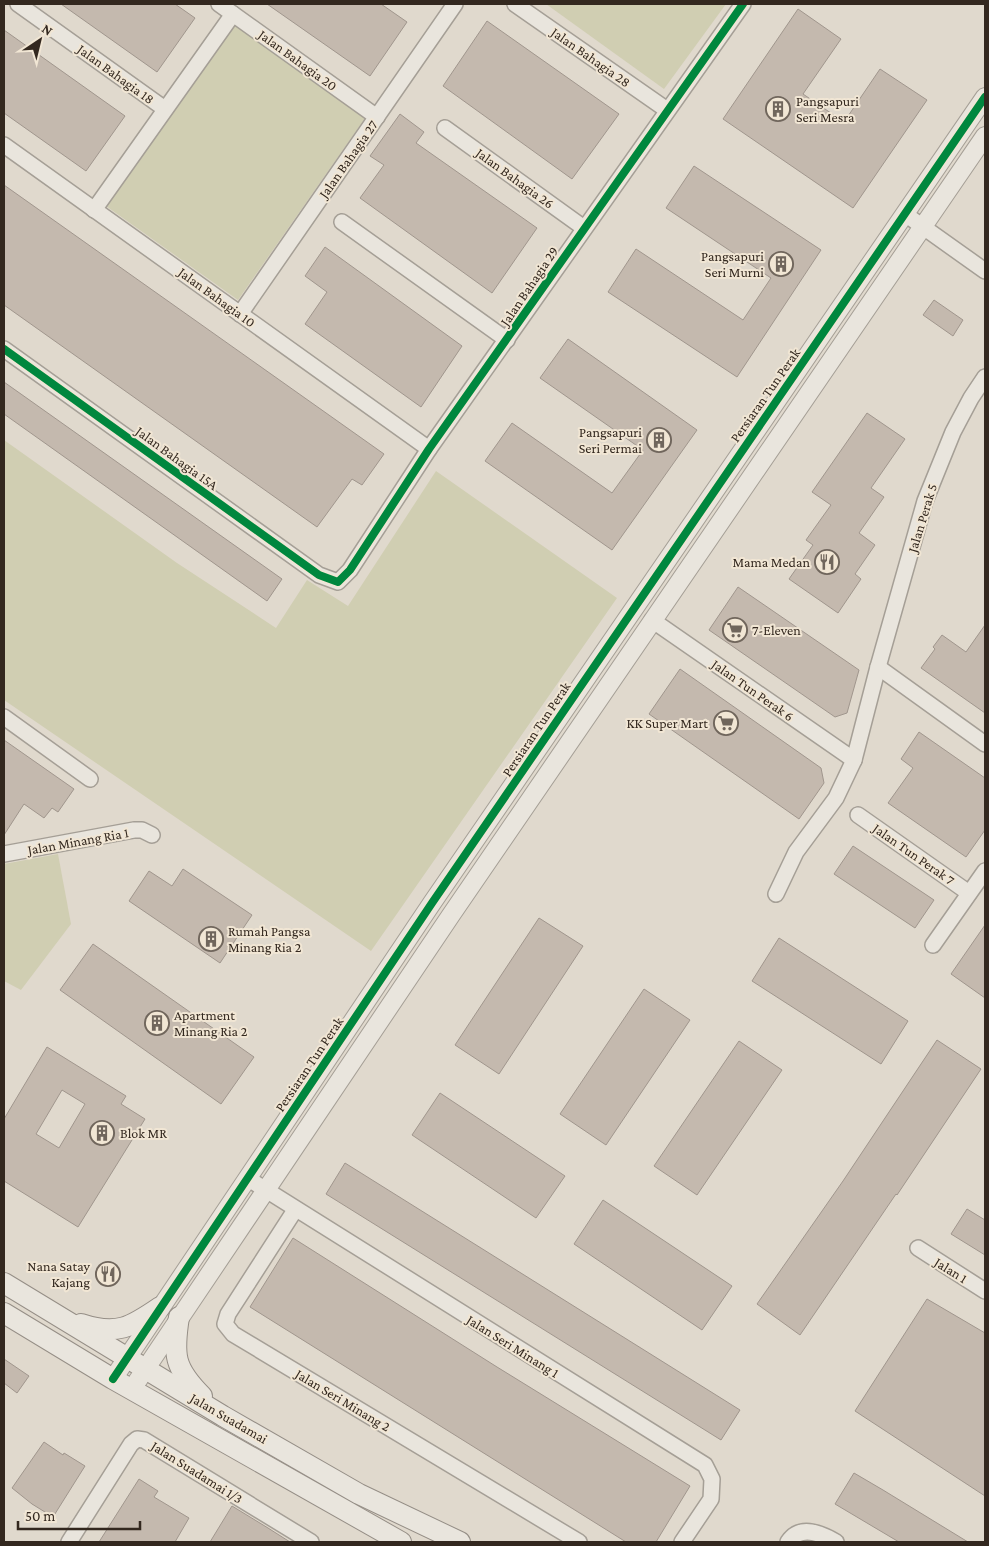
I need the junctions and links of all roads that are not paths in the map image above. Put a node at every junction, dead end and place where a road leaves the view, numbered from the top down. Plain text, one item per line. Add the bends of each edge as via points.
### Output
1 (18, 4) edge
2 (219, 4) edge
3 (515, 4) edge
4 (743, 4) edge
5 (447, 6) edge
6 (233, 14) junction
7 (985, 97) edge
8 (165, 109) junction
9 (667, 110) junction
10 (377, 117) junction
11 (445, 128) dead end
12 (985, 136) edge
13 (4, 146) edge
14 (94, 210) junction
15 (905, 214) junction
16 (342, 222) dead end
17 (923, 227) junction
18 (584, 228) junction
19 (985, 271) edge
20 (240, 314) junction
21 (507, 340) junction
22 (4, 349) edge
23 (985, 377) edge
24 (429, 449) junction
25 (338, 582) joint
26 (652, 620) junction
27 (878, 667) junction
28 (4, 717) edge
29 (985, 744) edge
30 (854, 760) junction
31 (90, 779) dead end
32 (858, 815) dead end
33 (152, 835) dead end
34 (4, 854) edge
35 (985, 871) edge
36 (969, 893) junction
37 (776, 894) dead end
38 (933, 945) dead end
39 (247, 1178) junction
40 (265, 1191) junction
41 (296, 1210) junction
42 (918, 1248) dead end
43 (4, 1283) edge
44 (985, 1291) edge
45 (160, 1307) junction
46 (4, 1313) edge
47 (58, 1316) junction
48 (180, 1317) junction
49 (128, 1358) junction
50 (145, 1369) junction
51 (114, 1379) junction
52 (132, 1389) junction
53 (223, 1416) junction
54 (69, 1542) edge
55 (311, 1542) edge
56 (401, 1542) edge
57 (460, 1542) edge
58 (578, 1542) edge
59 (682, 1542) edge
60 (788, 1542) edge
61 (836, 1542) edge

1 - 8 street, Jalan Bahagia 18
2 - 6 street, Jalan Bahagia 20
3 - 9 street, Jalan Bahagia 28
4 - 9 street, Jalan Bahagia 29
5 - 10 street, Jalan Bahagia 27
6 - 8 street
6 - 10 street, Jalan Bahagia 20
7 - 15 street, Persiaran Tun Perak
8 - 14 street
9 - 18 street, Jalan Bahagia 29
10 - 20 street, Jalan Bahagia 27
11 - 18 street, Jalan Bahagia 26
12 - 17 street
13 - 14 street, Jalan Bahagia 10
14 - 20 street, Jalan Bahagia 10
15 - 17 street
15 - 39 street, Persiaran Tun Perak
16 - 21 street
17 - 19 street
17 - 26 street
18 - 21 street, Jalan Bahagia 29
20 - 24 street, Jalan Bahagia 10
21 - 24 street, Jalan Bahagia 29
22 - 25 street, Jalan Bahagia 15A via 319,575
23 - 27 street, Jalan Perak 5 via 952,432 925,501
24 - 25 street, Jalan Bahagia 29 via 350,570
26 - 30 street, Jalan Tun Perak 6
26 - 40 street
27 - 29 street
27 - 30 street, Jalan Perak 5
28 - 31 street
30 - 37 street, Jalan Perak 5 via 836,798 796,852
32 - 36 street, Jalan Tun Perak 7
33 - 34 street, Jalan Minang Ria 1 via 134,830
35 - 36 street
36 - 38 street
39 - 40 street, Jalan Seri Minang 1
39 - 45 street, Persiaran Tun Perak
40 - 41 street, Jalan Seri Minang 1
40 - 48 street
41 - 58 street, Jalan Seri Minang 2 via 228,1314 225,1324 233,1334
41 - 59 street, Jalan Seri Minang 1 via 705,1465 712,1479 711,1499
42 - 44 street, Jalan 1
43 - 47 main road, Jalan Suadamai
45 - 47 main road via 137,1323 110,1330
45 - 49 street, Persiaran Tun Perak
46 - 51 main road, Jalan Suadamai
47 - 49 main road, Jalan Suadamai
48 - 50 street
48 - 53 main road via 175,1343 179,1368
49 - 50 main road, Jalan Suadamai
49 - 51 street, Persiaran Tun Perak
50 - 52 street
50 - 53 main road, Jalan Suadamai
51 - 52 main road, Jalan Suadamai
52 - 56 main road, Jalan Suadamai
53 - 57 main road, Jalan Suadamai via 359,1494
54 - 55 street, Jalan Suadamai 1/3 via 137,1439 144,1440
60 - 61 street via 804,1531 821,1533

